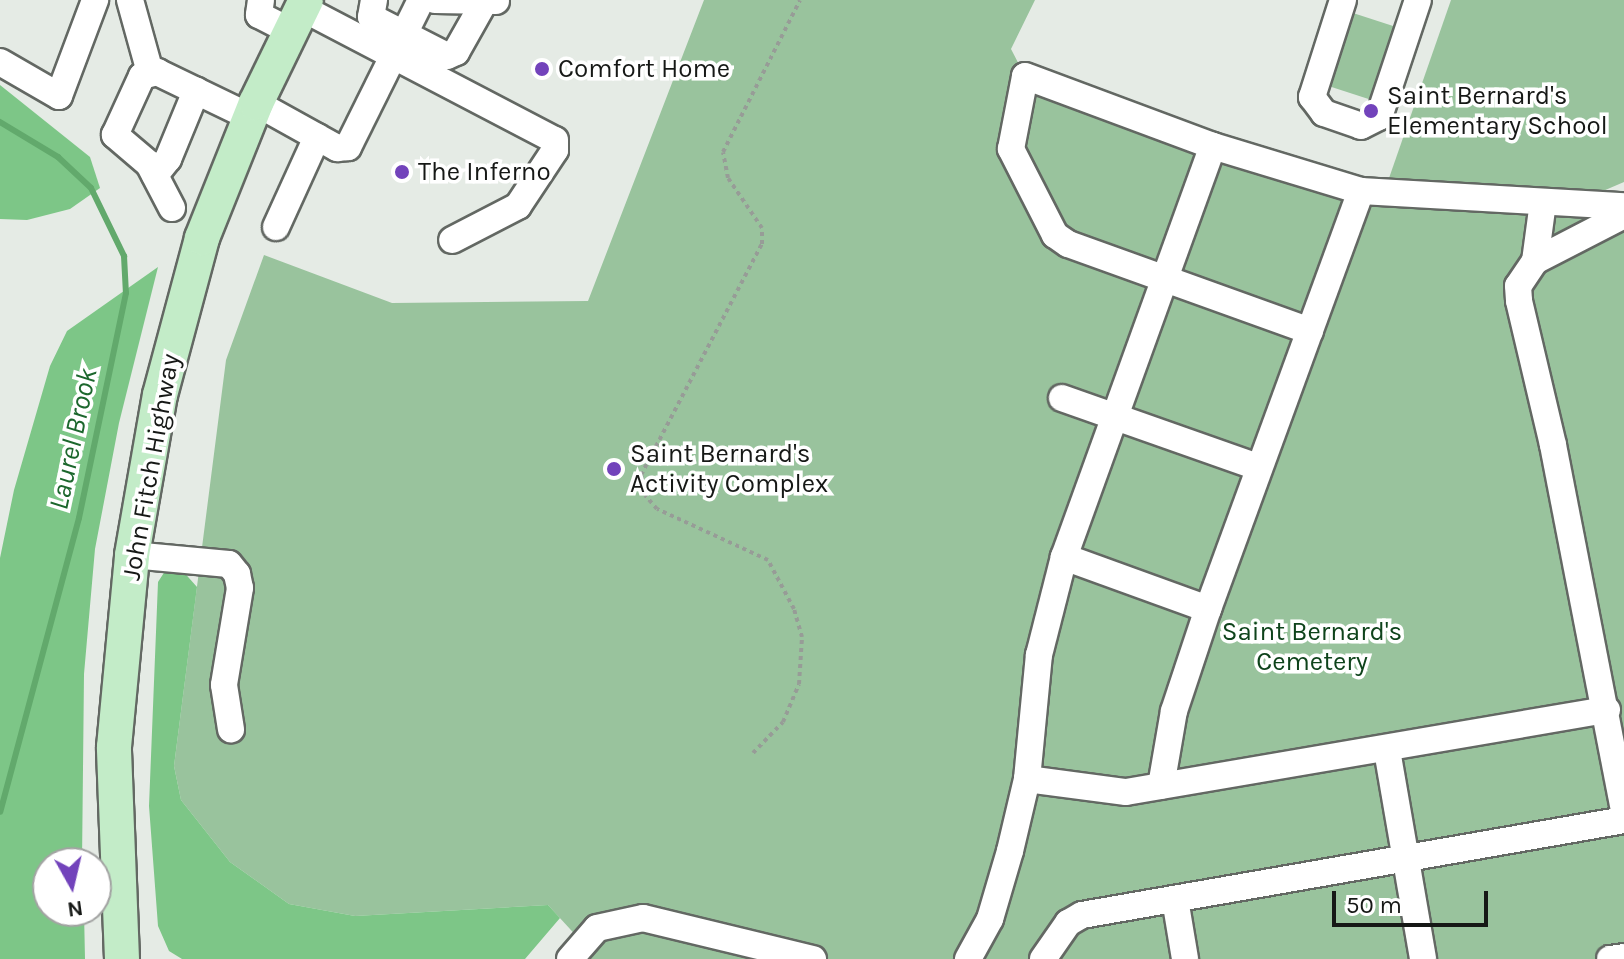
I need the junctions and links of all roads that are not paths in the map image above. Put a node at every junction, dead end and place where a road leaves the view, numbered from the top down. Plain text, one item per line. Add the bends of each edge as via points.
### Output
1 (95, 0) edge
2 (130, 0) edge
3 (261, 0) edge
4 (374, 0) edge
5 (421, 0) edge
6 (435, 0) edge
7 (1343, 0) edge
8 (1418, 0) edge
9 (492, 2) edge
10 (299, 13) edge
11 (400, 44) junction
12 (0, 62) edge
13 (150, 72) junction
14 (196, 91) junction
15 (253, 110) junction
16 (317, 137) junction
17 (1213, 146) junction
18 (155, 175) junction
19 (1361, 191) junction
20 (1543, 202) junction
21 (1624, 206) edge
22 (172, 208) dead end
23 (1624, 215) edge
24 (276, 227) dead end
25 (452, 240) dead end
26 (1535, 261) junction
27 (1166, 278) junction
28 (1310, 331) junction
29 (1062, 398) dead end
30 (1115, 416) junction
31 (1258, 467) junction
32 (132, 555) junction
33 (1064, 557) junction
34 (1208, 609) junction
35 (1607, 710) junction
36 (231, 729) dead end
37 (1387, 750) junction
38 (1027, 779) junction
39 (1161, 786) junction
40 (1624, 811) edge
41 (1624, 820) edge
42 (1406, 858) junction
43 (1175, 899) junction
44 (1624, 957) edge
45 (122, 959) edge
46 (570, 959) edge
47 (813, 959) edge
48 (968, 959) edge
49 (1043, 959) edge
50 (1185, 959) edge
51 (1423, 959) edge
52 (1610, 959) edge

1 - 12 lane via 59,96
2 - 13 lane
3 - 10 lane via 259,15
4 - 11 lane via 371,17
5 - 11 lane
6 - 9 lane
7 - 8 lane via 1312,97 1324,113 1361,126 1379,117
9 - 11 lane via 451,55
10 - 11 lane
10 - 15 main road, John Fitch Highway
11 - 16 lane via 348,147 337,148
11 - 25 lane via 555,140 555,150 518,206
13 - 14 lane
13 - 18 lane via 142,76 115,135
14 - 15 lane
14 - 18 lane via 168,159
15 - 16 lane
15 - 32 main road, John Fitch Highway via 202,238 160,395
16 - 24 lane
17 - 19 lane
17 - 27 lane
17 - 27 lane via 1025,76 1011,149 1055,235
18 - 22 lane
19 - 20 lane
19 - 28 lane
20 - 21 lane
20 - 26 lane
23 - 26 lane
26 - 35 lane via 1518,286 1519,301
27 - 28 lane
27 - 30 lane
28 - 31 lane
29 - 30 lane
30 - 31 lane
30 - 33 lane
31 - 34 lane
32 - 36 lane via 229,564 237,574 240,588 224,685
32 - 45 main road, John Fitch Highway via 114,747
33 - 34 lane
33 - 38 lane via 1039,655
34 - 39 lane via 1174,711
35 - 37 lane
35 - 40 lane
37 - 39 lane
37 - 42 lane
38 - 39 lane via 1107,791
38 - 48 lane via 990,919
41 - 42 lane
42 - 43 lane
42 - 51 lane
43 - 49 lane via 1082,915 1068,923
43 - 50 lane
44 - 52 lane
46 - 47 lane via 597,928 643,918

